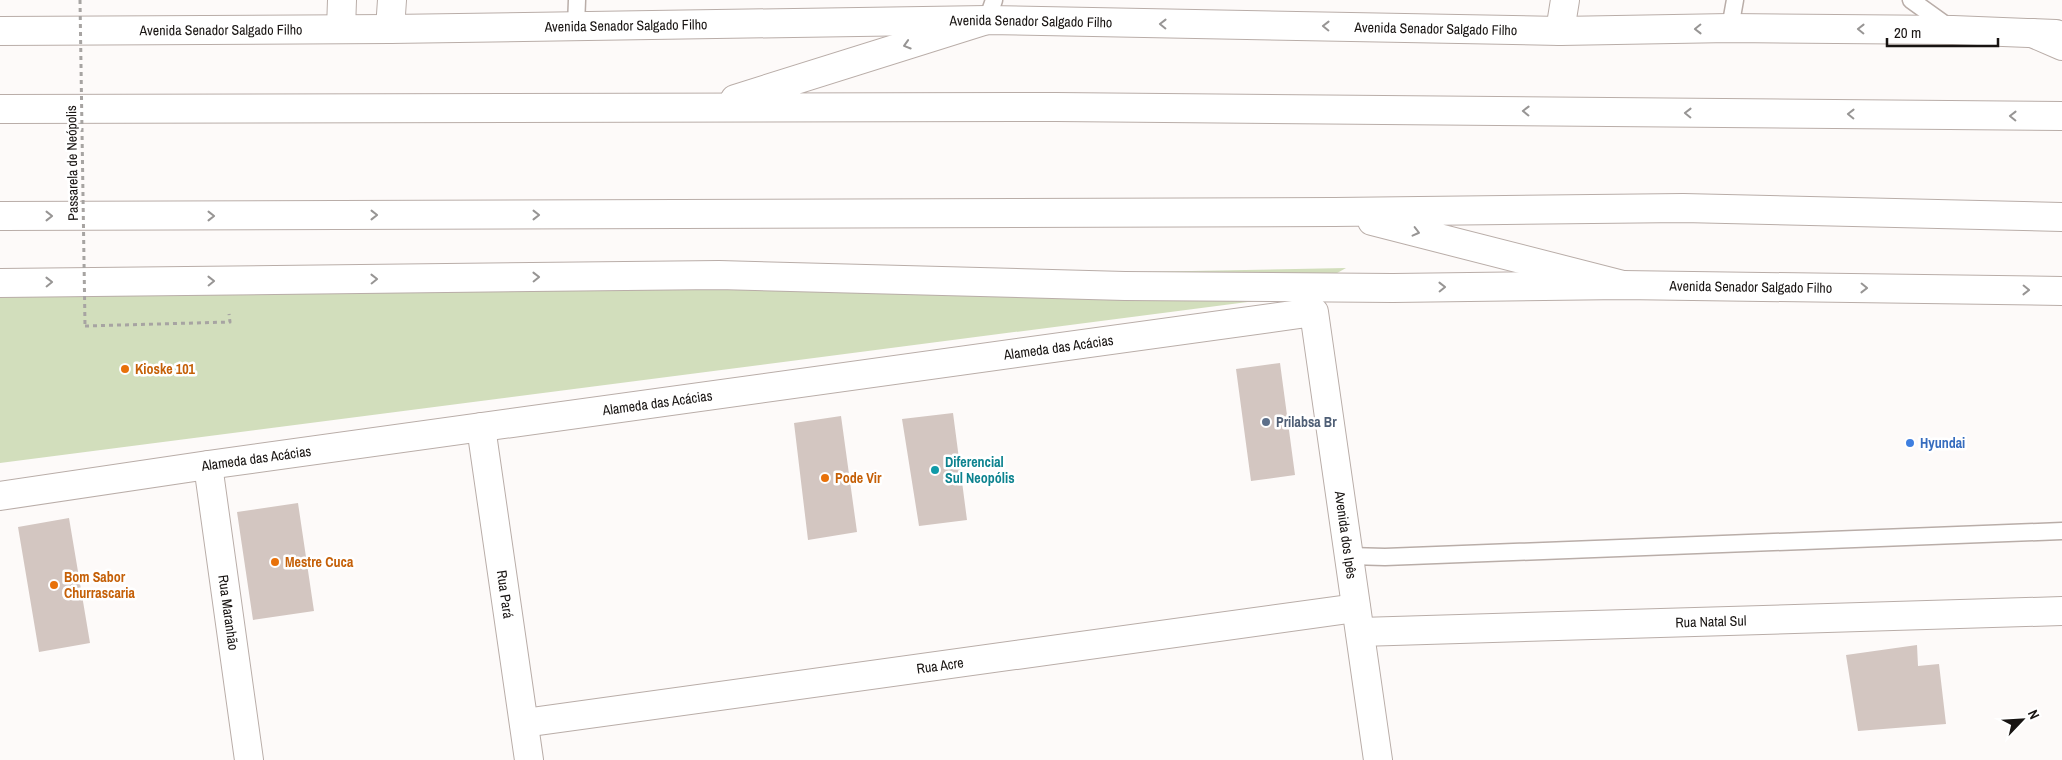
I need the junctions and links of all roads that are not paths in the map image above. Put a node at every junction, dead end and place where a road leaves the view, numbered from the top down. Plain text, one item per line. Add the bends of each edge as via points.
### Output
1 (342, 0) edge
2 (392, 0) edge
3 (1565, 0) edge
4 (1735, 0) edge
5 (1911, 0) edge
6 (990, 10) edge
7 (576, 13) edge
8 (1730, 28) junction
9 (341, 29) junction
10 (390, 29) junction
11 (1953, 30) junction
12 (0, 31) edge
13 (1560, 31) junction
14 (2032, 33) junction
15 (2062, 34) edge
16 (2062, 46) edge
17 (712, 106) junction
18 (0, 109) edge
19 (2062, 116) edge
20 (1334, 212) junction
21 (0, 216) edge
22 (2062, 217) edge
23 (0, 283) edge
24 (1622, 285) junction
25 (2062, 291) edge
26 (1314, 312) joint
27 (481, 427) junction
28 (208, 465) junction
29 (0, 496) edge
30 (2062, 531) edge
31 (1349, 556) junction
32 (2062, 611) edge
33 (1358, 620) junction
34 (524, 723) junction
35 (249, 760) edge
36 (529, 760) edge
37 (1378, 760) edge

1 - 9 main road
2 - 10 main road
3 - 13 main road
4 - 8 lane
5 - 11 lane
6 - 7 main road, Avenida Senador Salgado Filho
13 -> 6 main road, Avenida Senador Salgado Filho
6 -> 17 main road
7 - 10 main road, Avenida Senador Salgado Filho
11 -> 8 main road, Avenida Senador Salgado Filho
8 -> 13 main road, Avenida Senador Salgado Filho
9 - 10 main road, Avenida Senador Salgado Filho
9 - 12 main road, Avenida Senador Salgado Filho
11 - 14 main road, Avenida Senador Salgado Filho
14 - 15 main road, Avenida Senador Salgado Filho
14 - 16 main road
17 - 18 main road
19 -> 17 main road
21 -> 20 main road
20 - 22 main road via 1683,208
20 -> 24 main road
23 -> 24 main road, Avenida Senador Salgado Filho via 719,275 1125,286 1394,288
24 -> 25 main road, Avenida Senador Salgado Filho
26 - 27 main road, Alameda das Acácias
26 - 31 main road, Avenida dos Ipês
27 - 28 main road, Alameda das Acácias
27 - 34 main road, Rua Pará
28 - 29 main road, Alameda das Acácias
28 - 35 main road, Rua Maranhão
30 - 31 lane
31 - 33 main road, Avenida dos Ipês
32 - 33 main road, Rua Natal Sul
33 - 34 main road, Rua Acre
33 - 37 main road, Avenida dos Ipês
34 - 36 main road, Rua Pará

